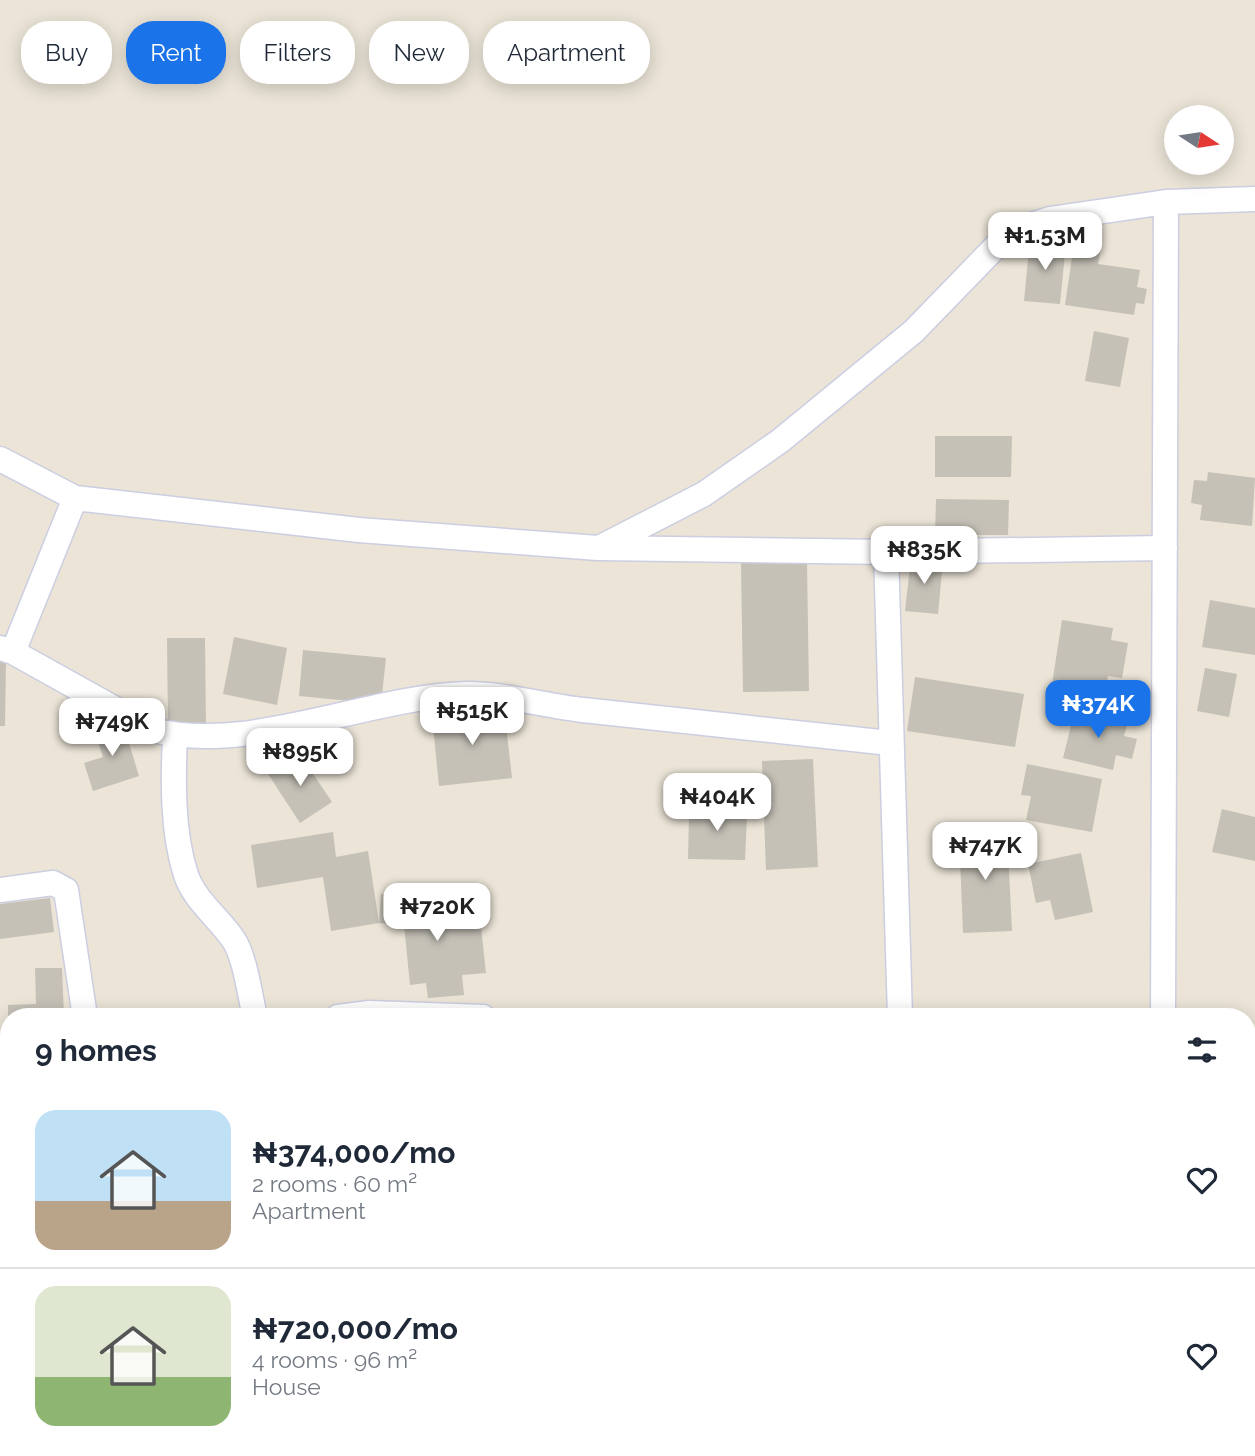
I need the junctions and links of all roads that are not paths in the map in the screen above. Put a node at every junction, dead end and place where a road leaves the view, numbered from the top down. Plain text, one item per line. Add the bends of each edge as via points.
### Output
1 (1255, 200) edge
2 (1166, 202) junction
3 (0, 459) edge
4 (75, 498) junction
5 (598, 548) junction
6 (1165, 548) junction
7 (886, 552) junction
8 (6, 650) edge
9 (174, 736) junction
10 (890, 743) junction
11 (0, 890) edge
12 (84, 1008) edge
13 (253, 1008) edge
14 (900, 1008) edge
15 (1163, 1008) edge

1 - 2 street
2 - 5 street via 1050,219 1010,232 914,331 780,441 704,494
2 - 6 street
3 - 4 street
4 - 5 street via 359,530
4 - 8 street
5 - 7 street
6 - 7 street
6 - 15 street
7 - 10 street
8 - 9 street via 114,711
9 - 10 street via 282,727 436,695 471,694 560,708
9 - 13 street via 173,778 186,876 195,894 235,942
10 - 14 street
11 - 12 street via 53,883 66,890

